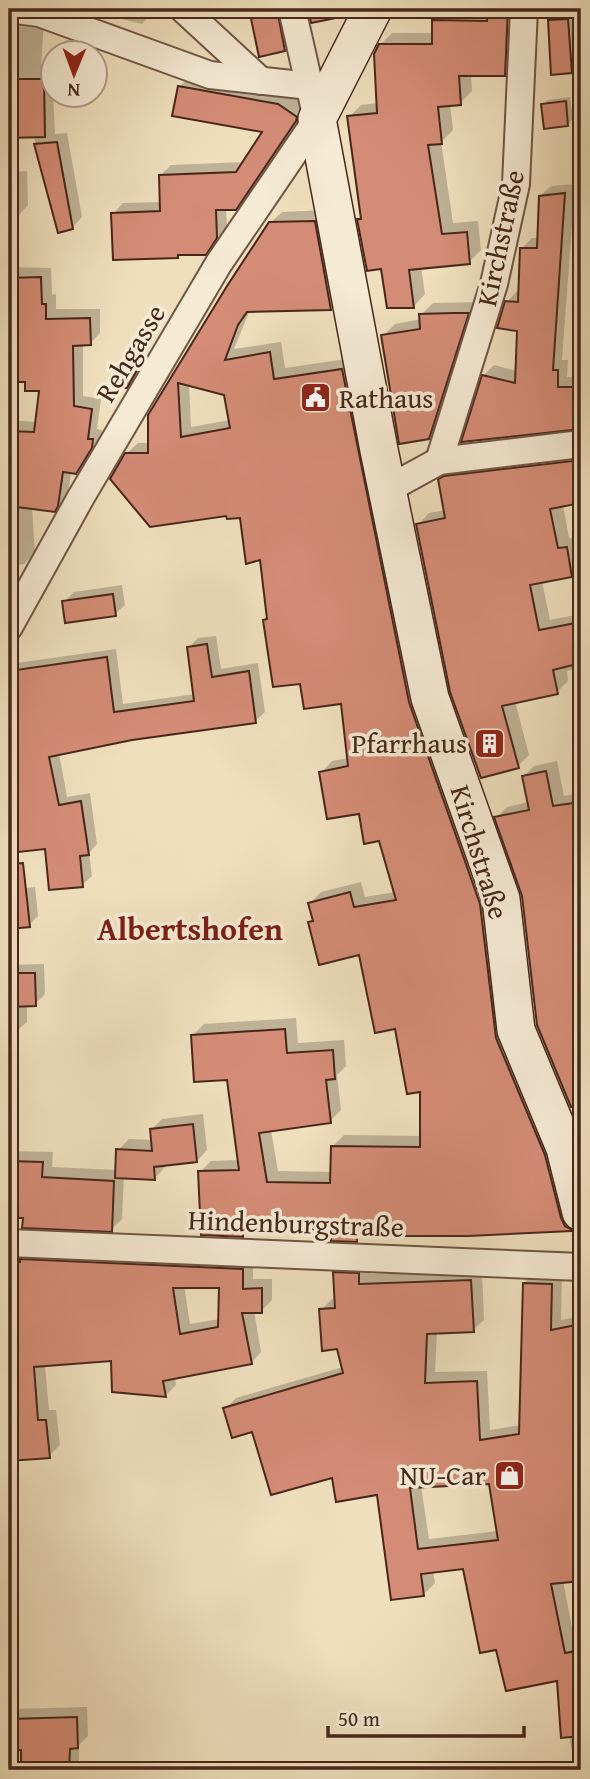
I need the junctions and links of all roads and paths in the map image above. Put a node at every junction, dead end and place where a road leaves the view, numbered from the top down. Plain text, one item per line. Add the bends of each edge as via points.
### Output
1 (9, 9) edge
2 (183, 9) edge
3 (292, 9) edge
4 (373, 9) edge
5 (524, 9) edge
6 (261, 81) junction
7 (313, 102) junction
8 (581, 444) edge
9 (439, 461) junction
10 (388, 489) junction
11 (9, 627) edge
12 (581, 1212) edge
13 (9, 1243) edge
14 (581, 1267) edge

1 - 6 street via 39,13 210,75
2 - 6 street
3 - 7 street
4 - 7 street
5 - 9 street, Kirchstraße via 516,184 494,284
6 - 7 street
7 - 10 street, Kirchstraße
7 - 11 street, Rehgasse
8 - 9 street
9 - 10 street
10 - 12 street, Kirchstraße via 430,698 501,899 516,1030 565,1148
13 - 14 street, Hindenburgstraße

